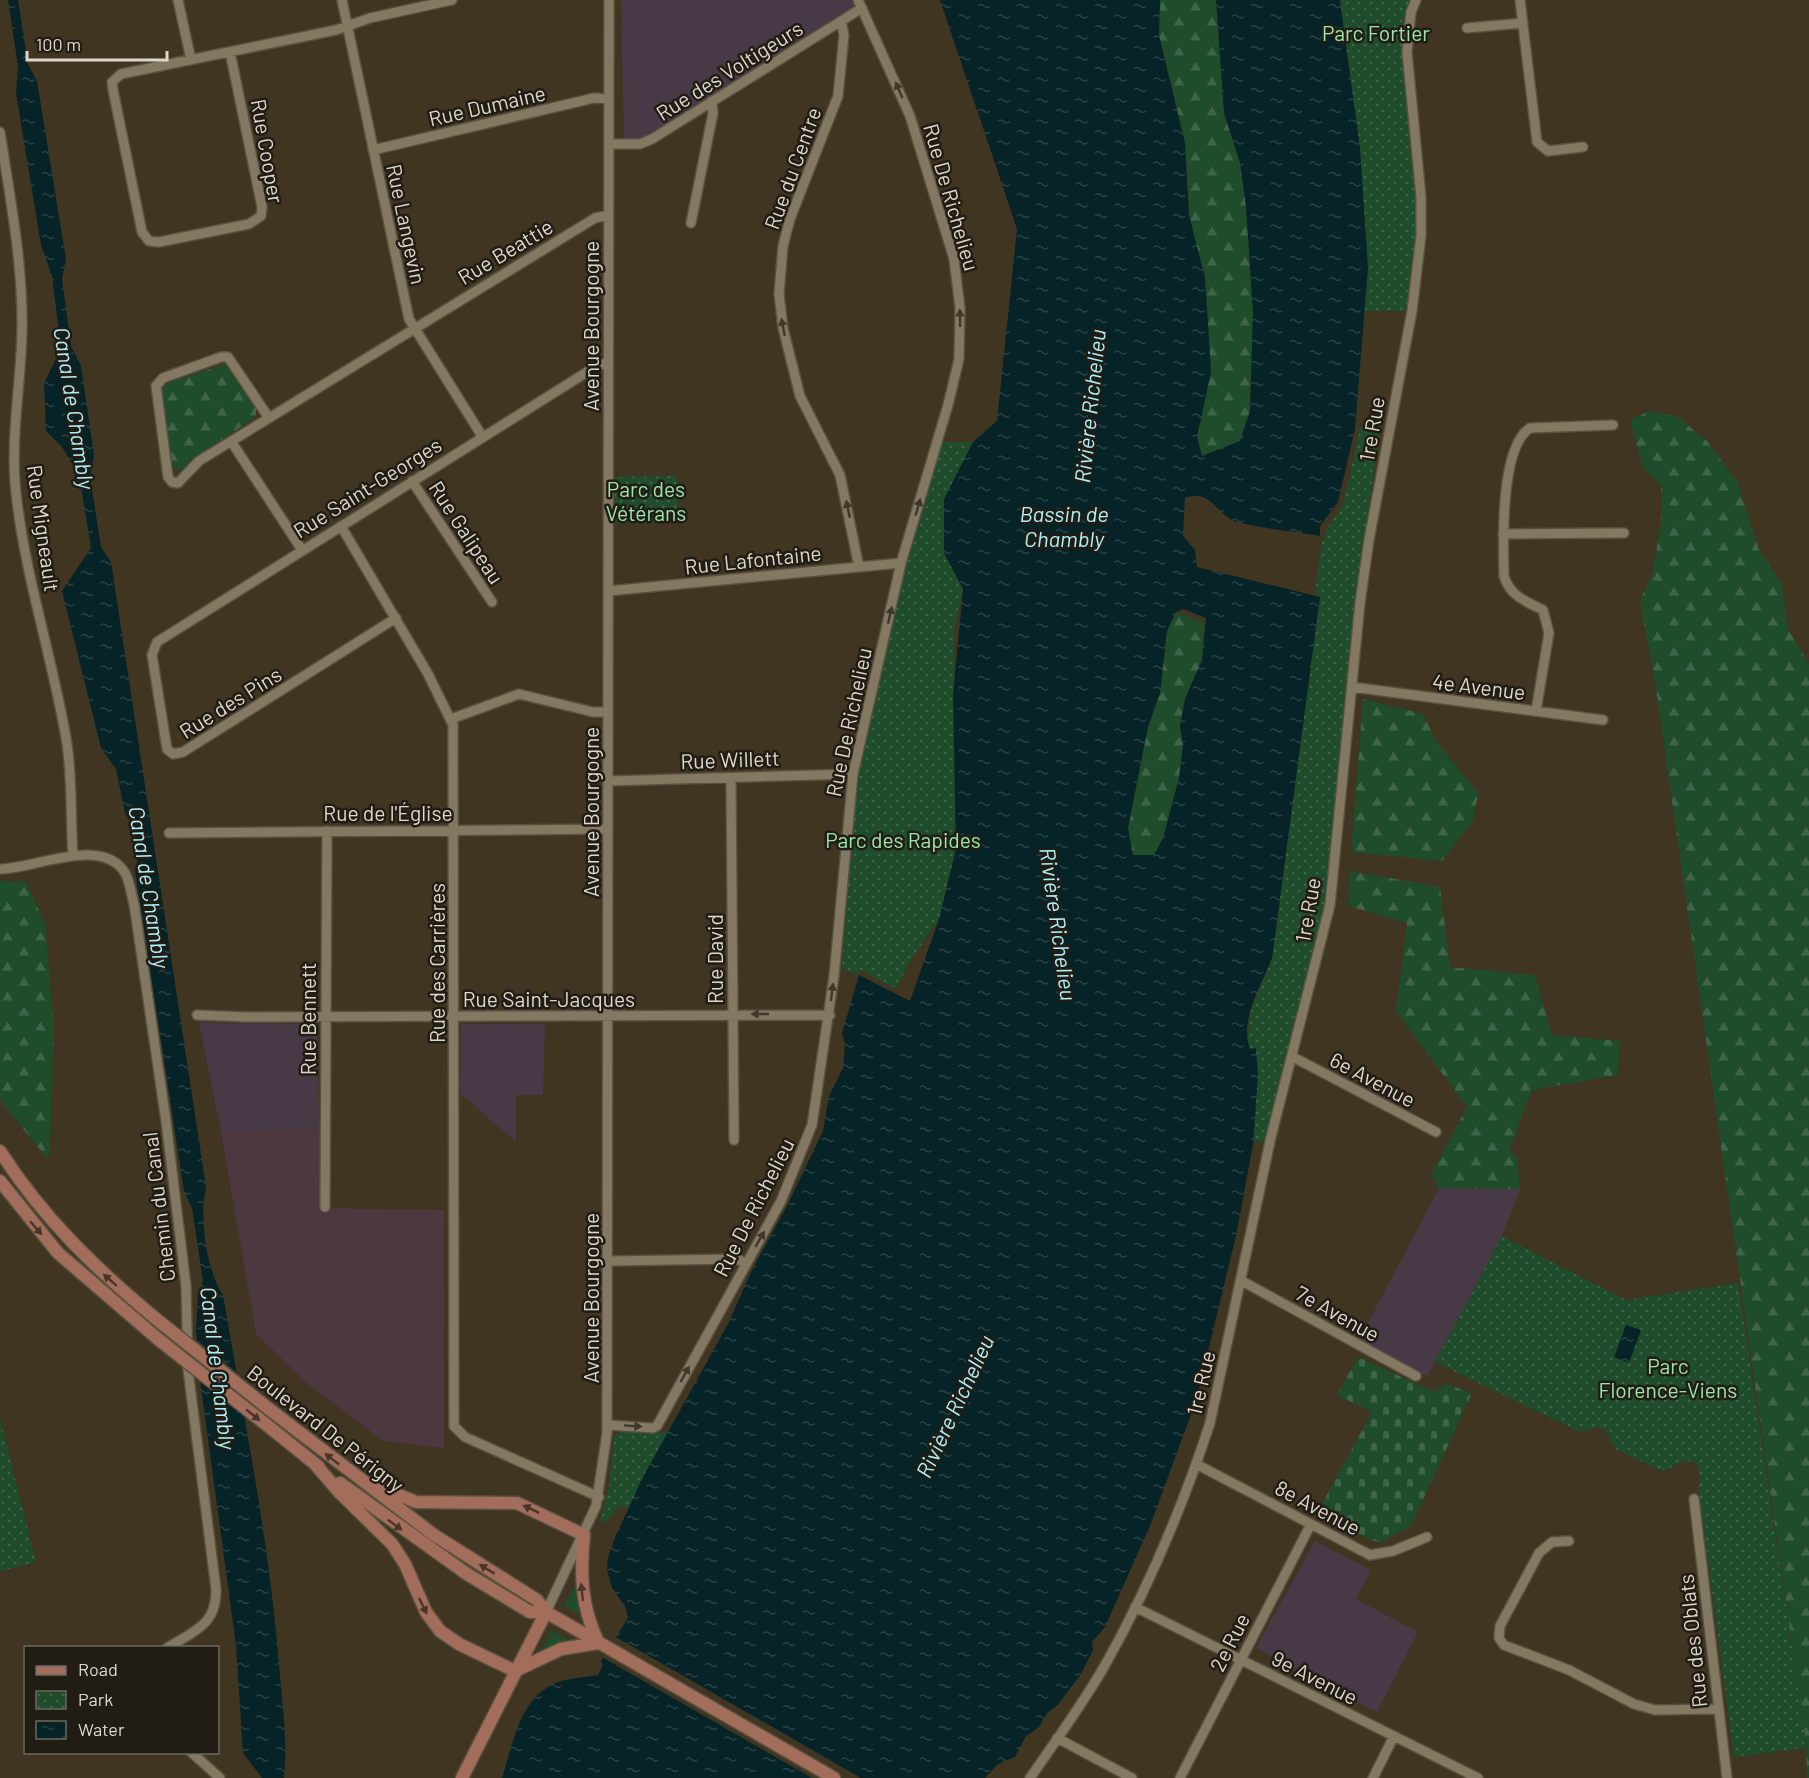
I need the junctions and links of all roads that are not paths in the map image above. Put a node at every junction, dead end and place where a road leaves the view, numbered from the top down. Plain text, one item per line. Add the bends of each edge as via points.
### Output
1 (178, 0) edge
2 (342, 0) edge
3 (452, 0) edge
4 (609, 0) edge
5 (1416, 0) edge
6 (1520, 0) edge
7 (860, 4) edge
8 (841, 21) junction
9 (1523, 23) junction
10 (347, 27) junction
11 (1467, 28) dead end
12 (230, 52) junction
13 (190, 60) junction
14 (609, 99) junction
15 (712, 101) junction
16 (0, 132) edge
17 (609, 144) junction
18 (1583, 147) dead end
19 (373, 150) junction
20 (608, 215) junction
21 (691, 224) dead end
22 (414, 328) junction
23 (608, 362) junction
24 (269, 418) junction
25 (1613, 425) dead end
26 (482, 436) junction
27 (231, 441) junction
28 (412, 481) junction
29 (341, 526) junction
30 (1624, 533) dead end
31 (1503, 534) junction
32 (302, 550) junction
33 (901, 563) junction
34 (859, 567) junction
35 (608, 591) junction
36 (492, 602) dead end
37 (396, 618) junction
38 (152, 651) joint
39 (1352, 687) junction
40 (1536, 711) junction
41 (608, 712) junction
42 (451, 719) junction
43 (1603, 720) dead end
44 (853, 774) junction
45 (731, 778) junction
46 (608, 781) junction
47 (608, 829) junction
48 (454, 830) junction
49 (327, 831) junction
50 (169, 833) dead end
51 (73, 855) junction
52 (0, 870) edge
53 (197, 1015) dead end
54 (732, 1015) junction
55 (830, 1015) junction
56 (453, 1016) junction
57 (608, 1016) junction
58 (325, 1017) junction
59 (1293, 1057) junction
60 (1436, 1132) dead end
61 (734, 1140) dead end
62 (0, 1151) edge
63 (0, 1181) edge
64 (325, 1207) dead end
65 (608, 1261) junction
66 (746, 1263) junction
67 (1242, 1281) junction
68 (1416, 1376) dead end
69 (608, 1425) junction
70 (315, 1464) junction
71 (1196, 1464) junction
72 (351, 1473) junction
73 (599, 1497) junction
74 (1694, 1500) dead end
75 (1311, 1524) junction
76 (584, 1535) junction
77 (1427, 1537) dead end
78 (1569, 1541) dead end
79 (1135, 1607) junction
80 (546, 1612) junction
81 (598, 1643) junction
82 (169, 1646) edge
83 (1240, 1659) junction
84 (515, 1671) junction
85 (1718, 1708) junction
86 (1394, 1736) junction
87 (1057, 1738) junction
88 (193, 1754) edge
89 (220, 1778) edge
90 (462, 1778) edge
91 (834, 1778) edge
92 (1030, 1778) edge
93 (1132, 1778) edge
94 (1180, 1778) edge
95 (1372, 1778) edge
96 (1478, 1778) edge
97 (1727, 1778) edge

1 - 13 street
2 - 10 street, Rue Langevin
3 - 10 street
4 - 14 street, Avenue Bourgogne
5 - 39 street, 1re Rue via 1407,52 1421,236 1412,311 1369,540
6 - 9 street
7 - 8 street, Rue des Voltigeurs
33 -> 7 street, Rue De Richelieu via 957,372 960,294 950,246 910,116
8 - 15 street, Rue des Voltigeurs
34 -> 8 street, Rue du Centre via 840,474 800,396 779,294 783,246 790,219 838,96 844,35
9 - 11 street
9 - 18 street via 1537,142 1548,152
10 - 12 street
10 - 19 street, Rue Langevin
12 - 13 street
12 - 13 street, Rue Cooper via 262,207 259,219 156,243 145,238 112,85 121,74
14 - 17 street, Avenue Bourgogne
14 - 19 street, Rue Dumaine via 594,98
15 - 17 street, Rue des Voltigeurs via 646,142
15 - 21 street via 713,113
16 - 51 street, Rue Migneault via 21,288 16,494 69,756
17 - 20 street, Avenue Bourgogne
19 - 22 street, Rue Langevin via 407,313
20 - 22 street, Rue Beattie via 595,218
20 - 23 street, Avenue Bourgogne
22 - 24 street, Rue Beattie
22 - 26 street, Rue Langevin
23 - 26 street, Rue Saint-Georges
23 - 35 street, Avenue Bourgogne
24 - 27 street, Rue Beattie
24 - 27 street, Rue Beattie via 228,357 158,382 156,394 167,472 172,482 182,481 194,465
25 - 31 street via 1544,426 1523,432 1515,445
26 - 28 street, Rue Saint-Georges
27 - 32 street
28 - 29 street, Rue Saint-Georges
28 - 36 street, Rue Galipeau
29 - 32 street, Rue Saint-Georges
29 - 37 street, Rue des Carrières
30 - 31 street
31 - 40 street via 1507,587 1515,596 1543,610 1548,624
32 - 38 street, Rue Saint-Georges via 157,642
33 - 34 street, Rue Lafontaine
44 -> 33 street, Rue De Richelieu
34 - 35 street, Rue Lafontaine
35 - 41 street, Avenue Bourgogne
37 - 38 street, Rue des Pins via 177,754 169,752 164,743
37 - 42 street, Rue des Carrières
39 - 40 street, 4e Avenue
39 - 59 street, 1re Rue via 1330,905
40 - 43 street, 4e Avenue
41 - 42 street via 593,712 522,694
41 - 46 street, Avenue Bourgogne
42 - 48 street, Rue des Carrières
44 - 45 street, Rue Willett
55 -> 44 street, Rue De Richelieu
45 - 46 street, Rue Willett
45 - 54 street, Rue David
46 - 47 street, Avenue Bourgogne
47 - 48 street, Rue de l'Église
47 - 57 street, Avenue Bourgogne
48 - 49 street, Rue de l'Église
48 - 56 street, Rue des Carrières
49 - 50 street, Rue de l'Église
49 - 58 street, Rue Bennett
51 - 52 street, Chemin du Canal
51 - 82 street, Chemin du Canal via 98,855 114,862 129,882 151,1010 185,1282 189,1370 216,1596 210,1619
53 - 58 street, Rue Saint-Jacques
55 -> 54 street, Rue Saint-Jacques
54 - 57 street, Rue Saint-Jacques
54 - 61 street, Rue David
66 -> 55 street, Rue De Richelieu via 781,1201 807,1140
56 - 57 street, Rue Saint-Jacques
56 - 58 street, Rue Saint-Jacques
56 - 73 street, Rue des Carrières via 453,1421 456,1430 474,1441
57 - 65 street, Avenue Bourgogne
58 - 64 street, Rue Bennett
59 - 60 street, 6e Avenue
59 - 67 street, 1re Rue via 1271,1137
72 -> 62 main road, Boulevard De Périgny, bridge via 98,1270 28,1193
63 -> 70 main road, Boulevard De Périgny, bridge via 58,1253 158,1339
65 - 66 street via 736,1259
65 - 69 street, Avenue Bourgogne
69 -> 66 street, Rue De Richelieu via 657,1426
67 - 68 street, 7e Avenue
67 - 71 street, 1re Rue via 1210,1422
69 - 73 street, Avenue Bourgogne
70 -> 80 main road, Boulevard De Périgny via 467,1574 530,1612
70 -> 84 main road via 388,1539 440,1631
71 - 75 street, 8e Avenue
71 - 79 street, 1re Rue
76 -> 72 main road via 517,1503 416,1502
80 -> 72 main road, Boulevard De Périgny via 537,1600 434,1535
73 - 76 street, Avenue Bourgogne
74 - 85 street, Rue des Oblats
75 - 77 street, 8e Avenue via 1370,1555 1393,1551
75 - 83 street, 2e Rue
76 - 80 street, Avenue Bourgogne
81 -> 76 main road via 586,1616 582,1593
78 - 85 street via 1552,1542 1539,1553 1500,1626 1498,1638 1504,1645 1569,1670 1634,1704 1655,1710
79 - 83 street, 9e Avenue
79 - 87 street, 1re Rue via 1100,1673
80 - 81 main road, Boulevard De Périgny
80 - 84 main road
81 - 84 main road via 561,1649
81 - 91 main road, Boulevard De Périgny
83 - 86 street, 9e Avenue
83 - 94 street, 2e Rue
84 - 90 main road
85 - 97 street, Rue des Oblats
86 - 95 street
86 - 96 street, 9e Avenue
87 - 92 street, 1re Rue
87 - 93 street
88 - 89 street

